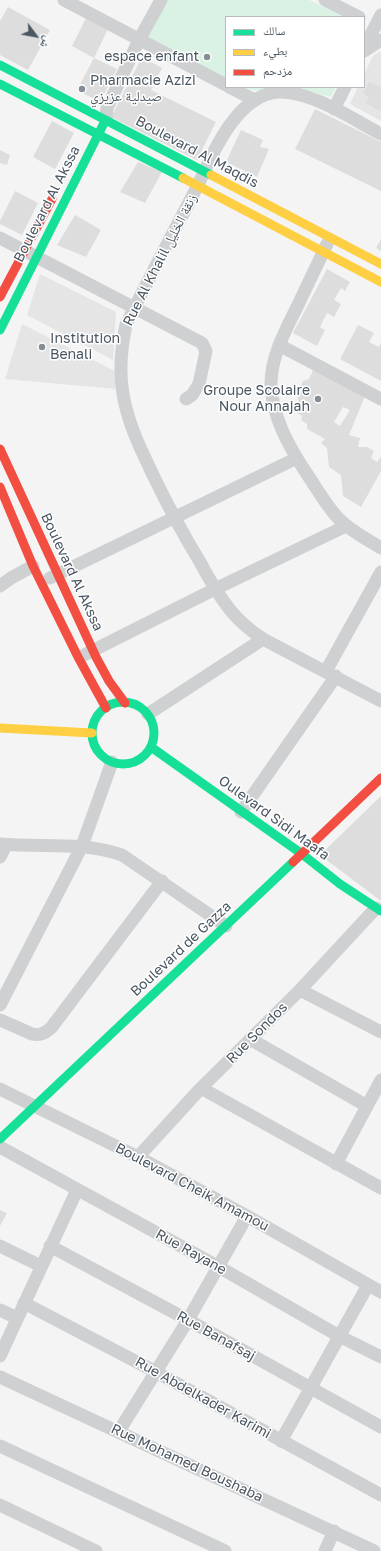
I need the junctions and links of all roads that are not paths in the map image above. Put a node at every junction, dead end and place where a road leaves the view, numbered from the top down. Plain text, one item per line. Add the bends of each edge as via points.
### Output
1 (64, 0) edge
2 (161, 0) edge
3 (325, 0) edge
4 (357, 16) edge
5 (373, 20) edge
6 (139, 40) junction
7 (381, 40) edge
8 (365, 47) edge
9 (365, 49) edge
10 (0, 65) edge
11 (0, 84) edge
12 (225, 84) edge
13 (231, 88) edge
14 (344, 88) edge
15 (255, 100) junction
16 (334, 109) junction
17 (103, 114) junction
18 (90, 129) junction
19 (99, 134) junction
20 (381, 134) edge
21 (84, 140) dead end
22 (204, 172) junction
23 (197, 186) junction
24 (56, 191) dead end
25 (330, 237) junction
26 (0, 238) edge
27 (323, 252) junction
28 (30, 253) junction
29 (381, 264) edge
30 (381, 282) edge
31 (0, 297) edge
32 (134, 308) junction
33 (0, 330) edge
34 (278, 346) junction
35 (186, 399) dead end
36 (381, 399) edge
37 (0, 449) edge
38 (297, 458) junction
39 (0, 487) edge
40 (173, 518) junction
41 (346, 526) junction
42 (381, 548) edge
43 (33, 566) junction
44 (381, 572) edge
45 (57, 574) junction
46 (41, 582) junction
47 (0, 586) edge
48 (215, 589) junction
49 (263, 639) junction
50 (93, 651) junction
51 (78, 657) junction
52 (331, 674) junction
53 (381, 701) edge
54 (125, 702) junction
55 (106, 708) junction
56 (148, 714) junction
57 (0, 728) edge
58 (92, 733) junction
59 (151, 747) junction
60 (112, 762) junction
61 (381, 778) edge
62 (241, 812) junction
63 (3, 845) edge
64 (82, 846) junction
65 (302, 854) junction
66 (0, 857) edge
67 (162, 881) junction
68 (378, 910) edge
69 (226, 926) junction
70 (300, 990) junction
71 (0, 1005) edge
72 (0, 1020) edge
73 (381, 1032) edge
74 (250, 1039) junction
75 (381, 1080) edge
76 (201, 1088) junction
77 (0, 1089) edge
78 (36, 1106) junction
79 (367, 1106) junction
80 (0, 1139) edge
81 (0, 1147) edge
82 (138, 1157) junction
83 (336, 1164) junction
84 (381, 1188) edge
85 (77, 1190) junction
86 (247, 1216) junction
87 (0, 1246) edge
88 (50, 1246) junction
89 (41, 1266) junction
90 (219, 1267) junction
91 (368, 1284) junction
92 (381, 1292) edge
93 (24, 1303) junction
94 (0, 1310) edge
95 (17, 1318) junction
96 (188, 1320) junction
97 (339, 1336) junction
98 (0, 1356) edge
99 (381, 1357) edge
100 (156, 1372) junction
101 (0, 1377) edge
102 (310, 1388) junction
103 (381, 1427) edge
104 (119, 1431) junction
105 (281, 1441) junction
106 (0, 1446) edge
107 (381, 1495) edge
108 (0, 1505) edge
109 (334, 1531) junction
110 (96, 1551) edge
111 (225, 1551) edge
112 (325, 1551) edge
113 (374, 1551) edge

1 - 6 street
2 - 6 street
3 - 4 street
5 - 8 street
6 - 12 street
6 - 17 street
7 - 9 street
10 - 17 street, Boulevard Al Maqdis
11 - 18 street
13 - 15 street
14 - 16 street
15 - 16 street via 270,94 286,93 309,98
15 - 22 street, Rue Al Khalil زنقة الخليل via 236,118
16 - 20 street
17 - 18 street
17 - 19 street, Boulevard Al Akssa
17 - 22 street, Boulevard Al Maqdis
18 - 19 street
18 - 21 street
19 - 23 street
19 - 28 street, Boulevard Al Akssa
22 - 23 street, Rue Al Khalil زنقة الخليل
22 - 25 street, Boulevard Al Maqdis
23 - 27 street
23 - 32 street, Rue Al Khalil زنقة الخليل
24 - 28 street
25 - 27 street
25 - 29 street, Boulevard Al Maqdis
26 - 28 street
27 - 30 street
27 - 34 street
28 - 31 street
28 - 32 street
28 - 33 street, Boulevard Al Akssa
32 - 35 street via 198,340 205,347 206,352 196,390
32 - 40 street, Rue Al Khalil زنقة الخليل via 126,325 121,352 123,396 132,429
34 - 36 street
34 - 38 street via 271,383 273,402 284,434
37 - 45 street, Boulevard Al Akssa
38 - 40 street
38 - 41 street via 328,506
39 - 43 street
40 - 45 street
40 - 48 street, Rue Al Khalil زنقة الخليل
41 - 42 street
41 - 48 street
43 - 46 street
43 - 47 street
44 - 52 street
45 - 46 street
45 - 50 street, Boulevard Al Akssa
46 - 51 street
48 - 49 street, Rue Al Khalil زنقة الخليل via 238,619
48 - 50 street
49 - 52 street, Rue Al Khalil زنقة الخليل
49 - 56 street
50 - 51 street
50 - 54 street, Boulevard Al Akssa via 113,688
51 - 55 street
52 - 53 street, Rue Al Khalil زنقة الخليل
52 - 62 street
54 - 55 street
54 - 56 street via 140,707
55 - 58 street via 95,720
56 - 59 street via 154,730
57 - 58 street
58 - 60 street via 99,753
59 - 60 street via 134,762
59 - 62 street, Oulevard Sidi Maafa
60 - 64 street
61 - 65 street, Boulevard de Gazza
62 - 65 street, Oulevard Sidi Maafa
63 - 64 street
63 - 66 street
64 - 67 street via 122,854
64 - 71 street
65 - 68 street, Oulevard Sidi Maafa
65 - 69 street, Boulevard de Gazza
67 - 69 street
67 - 72 street via 51,1028 37,1035
68 - 70 street, Rue Sondos
69 - 78 street, Boulevard de Gazza
70 - 73 street
70 - 74 street, Rue Sondos
74 - 76 street, Rue Sondos
74 - 79 street
75 - 79 street
76 - 82 street, Rue Sondos
76 - 83 street
77 - 78 street, Boulevard Cheik Amamou
78 - 80 street, Boulevard de Gazza
78 - 82 street, Boulevard Cheik Amamou
79 - 83 street
81 - 85 street, Rue Rayane
82 - 86 street, Boulevard Cheik Amamou
83 - 84 street
85 - 88 street
85 - 90 street, Rue Rayane
86 - 90 street
86 - 91 street, Boulevard Cheik Amamou
87 - 89 street
88 - 89 street
88 - 96 street, Rue Banafsaj
89 - 93 street
90 - 96 street
90 - 97 street, Rue Rayane
91 - 92 street, Boulevard Cheik Amamou
91 - 97 street
93 - 95 street
93 - 100 street, Rue Abdelkader Karimi
94 - 95 street
95 - 98 street
96 - 100 street
96 - 102 street, Rue Banafsaj
97 - 99 street, Rue Rayane
97 - 102 street
100 - 104 street
100 - 105 street, Rue Abdelkader Karimi
101 - 104 street, Rue Mohamed Boushaba
102 - 103 street, Rue Banafsaj
102 - 105 street
104 - 109 street, Rue Mohamed Boushaba
105 - 107 street, Rue Abdelkader Karimi
106 - 111 street
108 - 110 street
109 - 112 street
109 - 113 street, Rue Mohamed Boushaba

